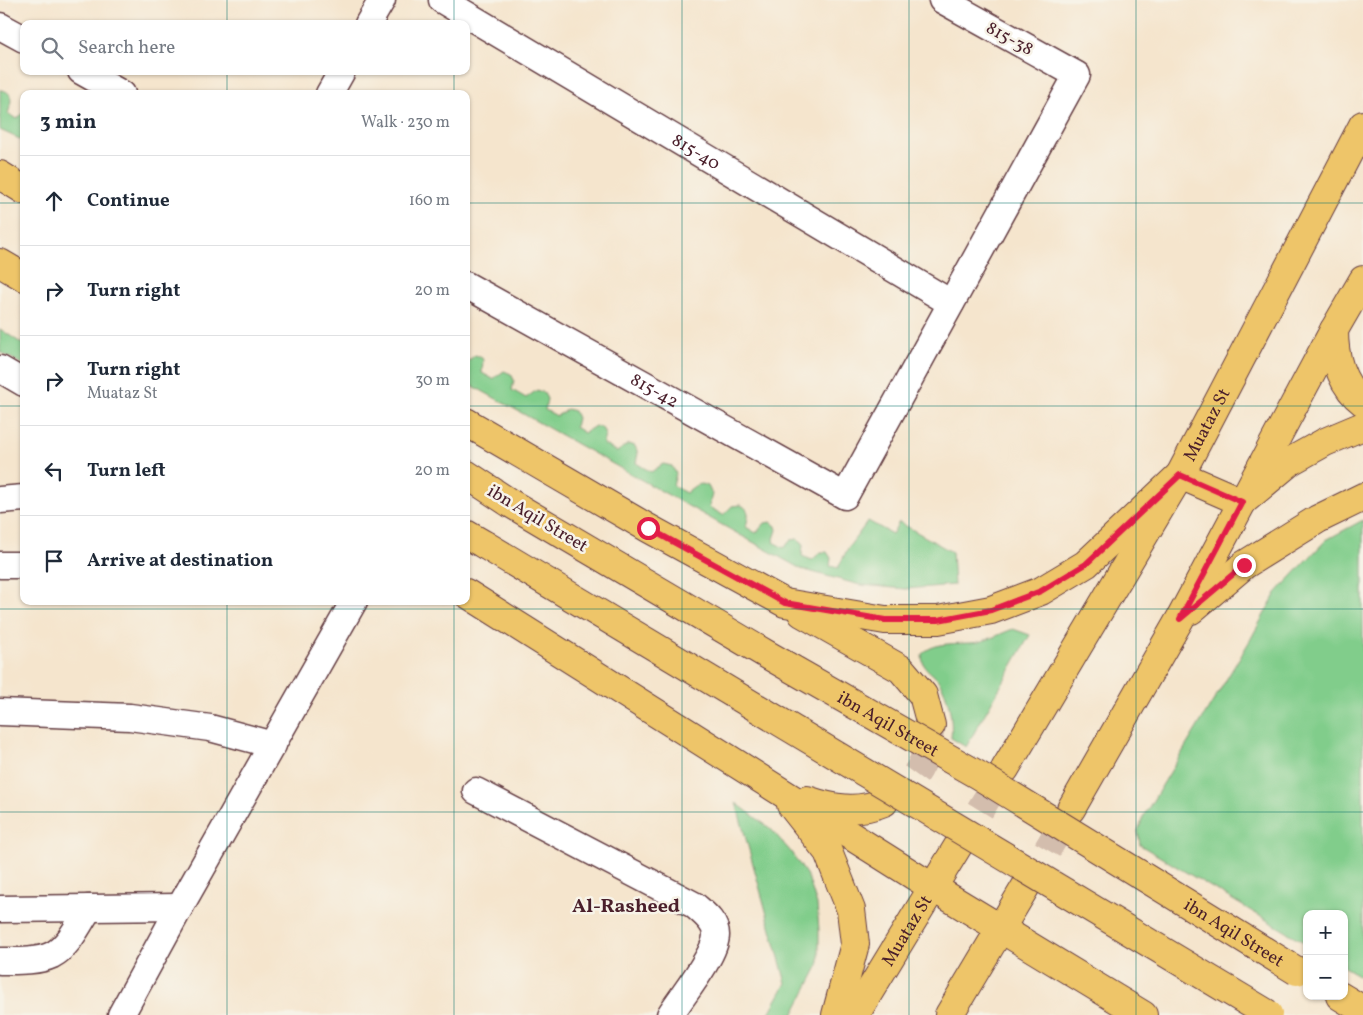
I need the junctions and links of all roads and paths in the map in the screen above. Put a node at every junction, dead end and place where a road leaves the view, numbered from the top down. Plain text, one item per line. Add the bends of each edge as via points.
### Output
1 (382, 0) edge
2 (442, 0) edge
3 (942, 0) edge
4 (370, 20) edge
5 (0, 26) edge
6 (20, 37) edge
7 (88, 75) edge
8 (340, 75) edge
9 (115, 90) edge
10 (331, 90) edge
11 (1363, 125) edge
12 (0, 167) edge
13 (0, 175) edge
14 (20, 177) edge
15 (20, 188) edge
16 (0, 263) edge
17 (20, 275) edge
18 (1363, 280) edge
19 (470, 287) edge
20 (951, 303) junction
21 (1334, 330) junction
22 (0, 369) edge
23 (20, 381) edge
24 (1363, 402) edge
25 (470, 424) edge
26 (1363, 426) edge
27 (1180, 475) junction
28 (470, 477) edge
29 (1363, 497) edge
30 (20, 498) edge
31 (0, 500) edge
32 (1242, 502) junction
33 (476, 540) edge
34 (0, 565) edge
35 (20, 565) edge
36 (470, 596) edge
37 (785, 603) junction
38 (352, 605) edge
39 (1180, 619) junction
40 (0, 712) edge
41 (930, 725) tunnel mouth
42 (273, 745) junction
43 (1005, 769) tunnel mouth
44 (779, 790) junction
45 (476, 791) dead end
46 (884, 802) tunnel mouth
47 (1071, 809) tunnel mouth
48 (958, 846) tunnel mouth
49 (1026, 886) tunnel mouth
50 (932, 887) junction
51 (180, 907) junction
52 (88, 908) junction
53 (0, 909) edge
54 (1001, 929) junction
55 (0, 961) edge
56 (1302, 974) edge
57 (1269, 1014) edge
58 (121, 1015) edge
59 (670, 1015) edge
60 (836, 1015) edge
61 (855, 1015) edge
62 (949, 1015) edge
63 (1143, 1015) edge

1 - 4 street
2 - 20 street, 815-40
3 - 20 street, 815-38 via 1077,75
5 - 6 street
7 - 9 street
8 - 10 street
11 - 27 main road, Muataz St
12 - 14 main road
13 - 15 main road
16 - 17 main road
18 - 21 main road
19 - 20 street, 815-42 via 845,496
21 - 24 main road via 1334,349 1339,367 1347,384
21 - 32 main road
22 - 23 street
25 - 37 main road
26 - 32 main road via 1291,461
27 - 32 main road
27 - 37 main road via 1086,564 1041,591 991,610 938,620 885,620
27 - 43 main road, Muataz St
28 - 56 main road, ibn Aqil Street, bridge via 766,654 994,784
29 - 39 main road via 1318,519 1244,565
30 - 31 street
32 - 39 main road
33 - 57 main road, bridge
34 - 35 street
36 - 44 main road
37 - 41 main road via 901,669 924,695
38 - 42 street
39 - 47 main road
40 - 42 street via 130,717 210,728
42 - 51 street
44 - 46 main road via 820,804 856,810
44 - 50 main road
44 - 60 main road via 828,852 851,910 854,944
45 - 59 street via 694,905 710,920 716,934 713,950
48 - 50 main road, Muataz St
49 - 54 main road
50 - 54 main road
50 - 61 main road, Muataz St
51 - 52 street
51 - 58 street
52 - 53 street
52 - 55 street via 68,940 52,955 32,960
54 - 62 main road
54 - 63 main road

